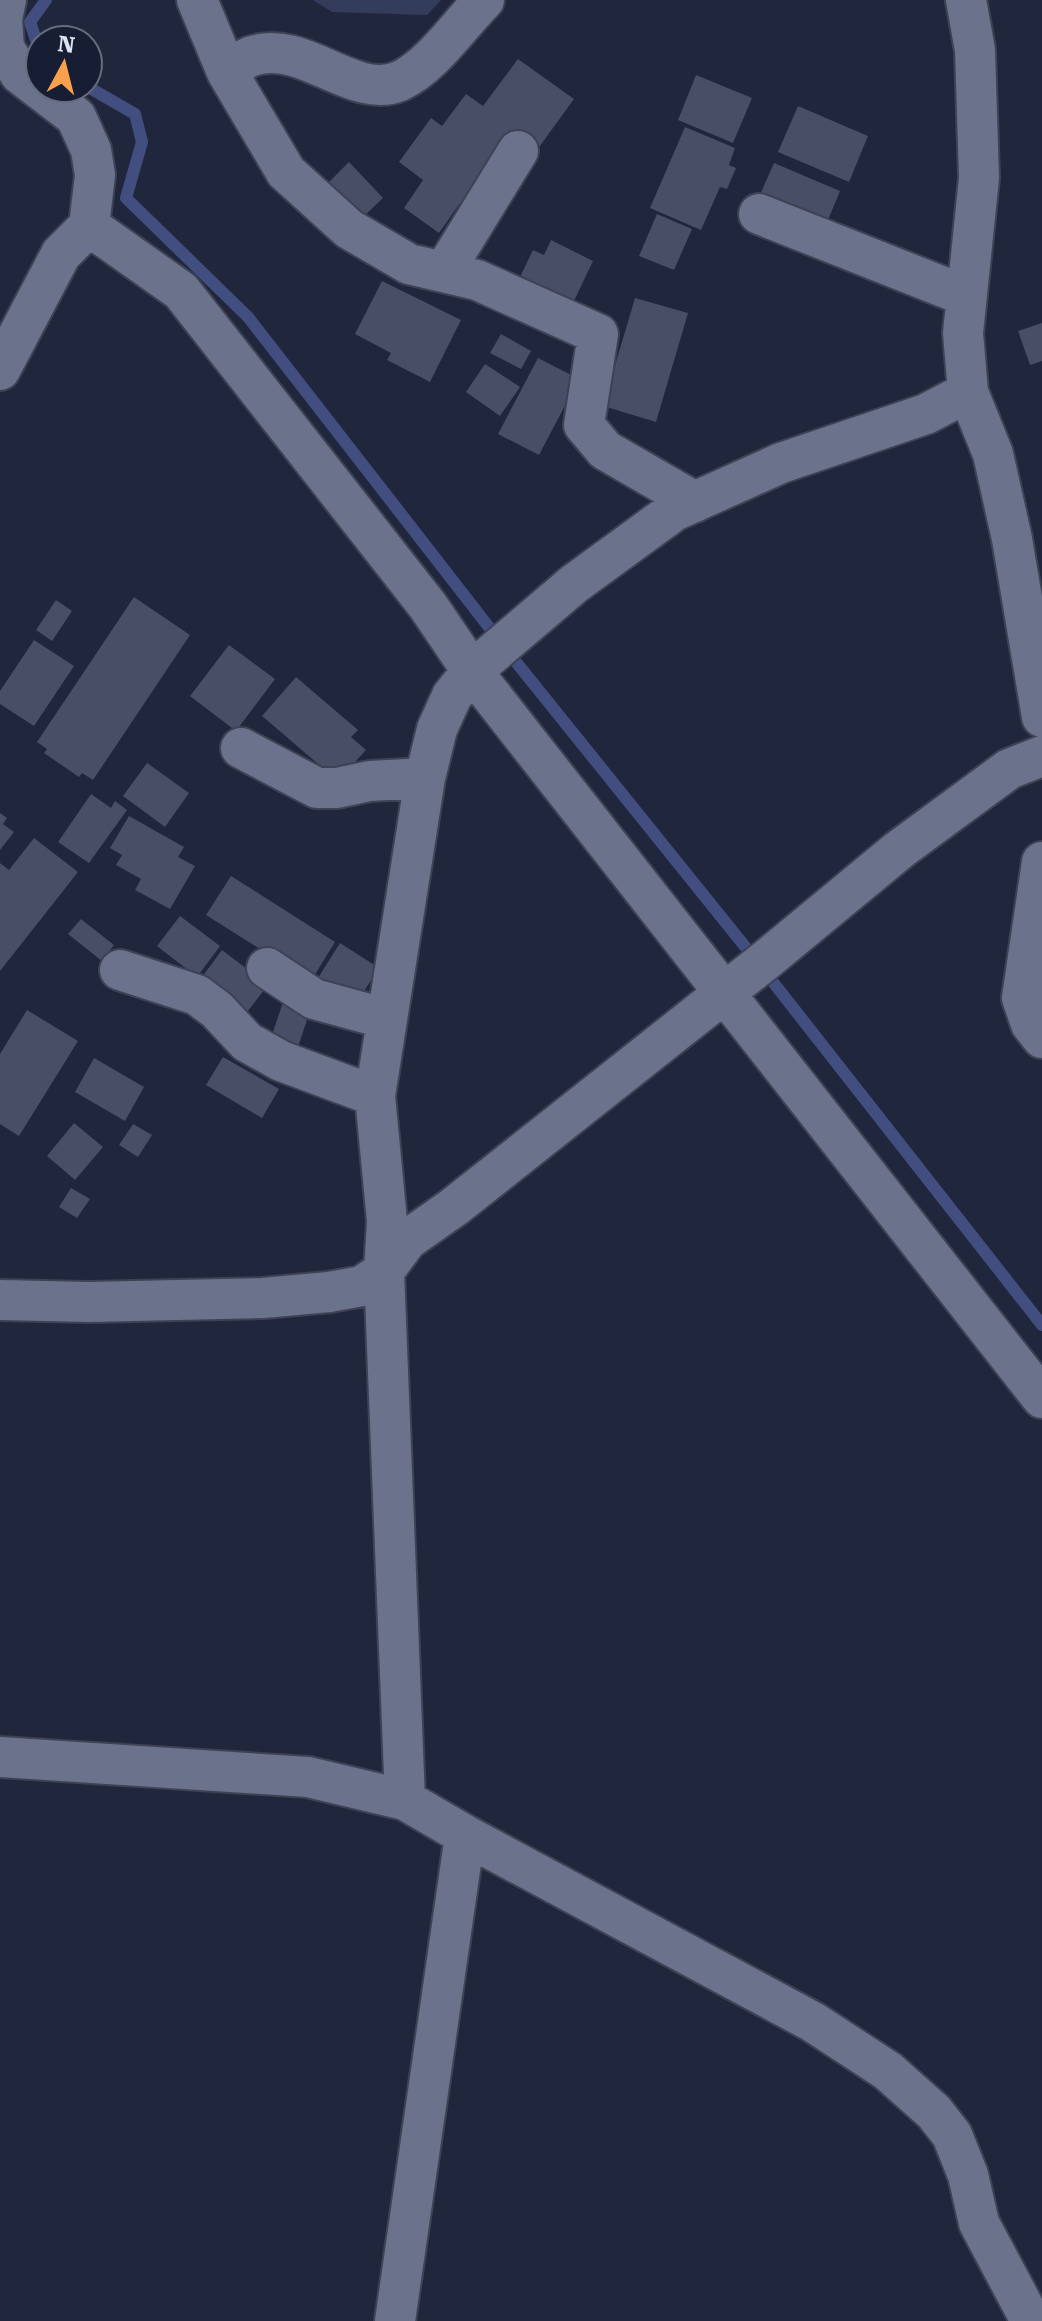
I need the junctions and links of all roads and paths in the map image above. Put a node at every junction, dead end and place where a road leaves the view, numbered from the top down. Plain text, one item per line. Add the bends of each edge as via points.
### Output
1 (6, 0) edge
2 (197, 0) edge
3 (484, 0) edge
4 (958, 4) edge
5 (227, 72) junction
6 (518, 151) dead end
7 (759, 214) dead end
8 (89, 226) junction
9 (445, 270) junction
10 (966, 296) junction
11 (0, 370) edge
12 (968, 392) junction
13 (695, 502) junction
14 (495, 652) junction
15 (1042, 717) edge
16 (241, 748) dead end
17 (1042, 756) edge
18 (425, 778) junction
19 (1042, 862) edge
20 (267, 968) dead end
21 (120, 970) dead end
22 (746, 975) junction
23 (387, 1019) junction
24 (1042, 1038) edge
25 (375, 1096) junction
26 (384, 1271) junction
27 (0, 1300) edge
28 (1042, 1398) edge
29 (0, 1757) edge
30 (405, 1800) junction
31 (465, 1835) junction
32 (395, 2321) edge
33 (1031, 2321) edge

1 - 8 street via 4,48 20,74 76,117 91,150 95,175
2 - 5 street
3 - 5 street via 418,70 397,82 372,85 274,52 250,56
4 - 10 street via 975,50 979,178
5 - 9 street via 286,172 349,229 409,264
6 - 9 street
7 - 10 street
8 - 11 street via 61,254
8 - 14 street via 181,291 428,606
9 - 13 street via 598,334 584,425 605,450
10 - 12 street
12 - 13 street via 926,414 781,463
12 - 15 street via 993,454
13 - 14 street via 674,511 599,566
14 - 18 street via 452,696
14 - 22 street
16 - 18 street via 317,788
17 - 22 street via 1009,769 899,850
18 - 23 street
19 - 24 street via 1022,998
20 - 23 street via 314,999
21 - 25 street via 197,995 247,1042 295,1067
22 - 26 street via 407,1240
22 - 28 street
23 - 25 street
25 - 26 street via 387,1221
26 - 27 street via 362,1286 263,1298
26 - 30 street
29 - 30 street via 308,1777
30 - 31 street
31 - 32 street
31 - 33 street via 813,2022 888,2071 952,2135 979,2223

